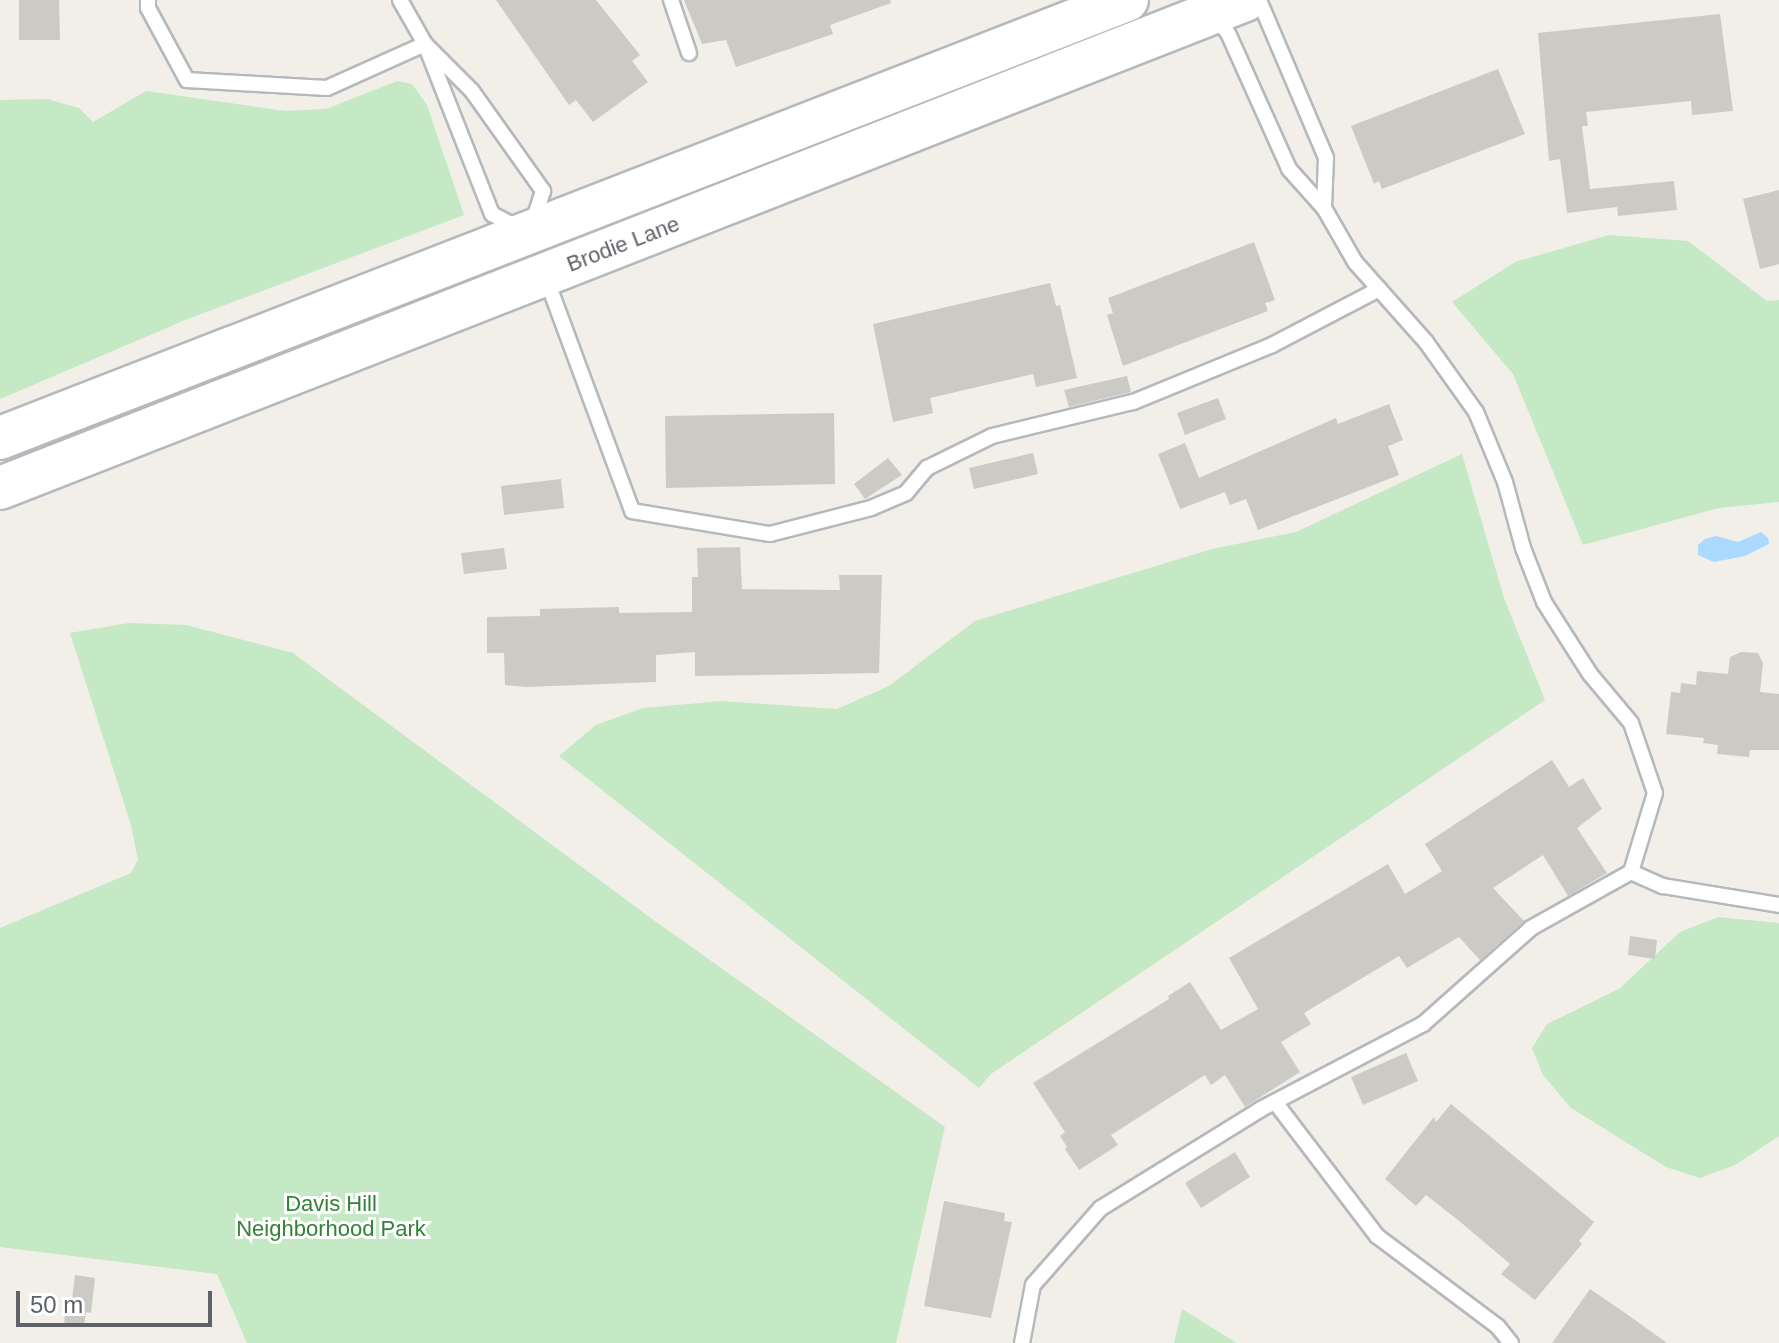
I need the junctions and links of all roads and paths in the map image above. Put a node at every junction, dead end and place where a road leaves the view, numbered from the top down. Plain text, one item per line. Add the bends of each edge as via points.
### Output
1 (148, 0) edge
2 (400, 0) edge
3 (671, 0) edge
4 (1127, 0) edge
5 (1259, 0) edge
6 (1222, 4) edge
7 (425, 44) junction
8 (689, 53) dead end
9 (1324, 208) junction
10 (529, 234) junction
11 (545, 275) junction
12 (1379, 289) junction
13 (0, 438) edge
14 (0, 488) edge
15 (1631, 872) junction
16 (1779, 905) edge
17 (1275, 1102) junction
18 (1022, 1343) edge
19 (1511, 1343) edge

1 - 7 lane via 187,80 327,88
2 - 7 lane
3 - 8 lane
4 - 10 main road, Brodie Lane
5 - 9 lane via 1326,158
6 - 9 lane via 1228,33 1289,169
6 - 11 main road, Brodie Lane
7 - 10 lane via 492,214
7 - 10 lane via 472,91 543,191
9 - 12 lane via 1355,262
10 - 11 main road
10 - 13 main road, Brodie Lane
11 - 12 lane via 632,511 770,534 871,508 906,493 927,468 992,436 1133,402 1272,345
11 - 14 main road, Brodie Lane
12 - 15 lane via 1426,342 1476,412 1544,602 1590,674 1631,723 1655,793
15 - 16 lane via 1663,886
15 - 17 lane via 1531,928 1423,1024
17 - 18 lane via 1101,1208 1033,1285
17 - 19 lane via 1377,1236 1498,1327

